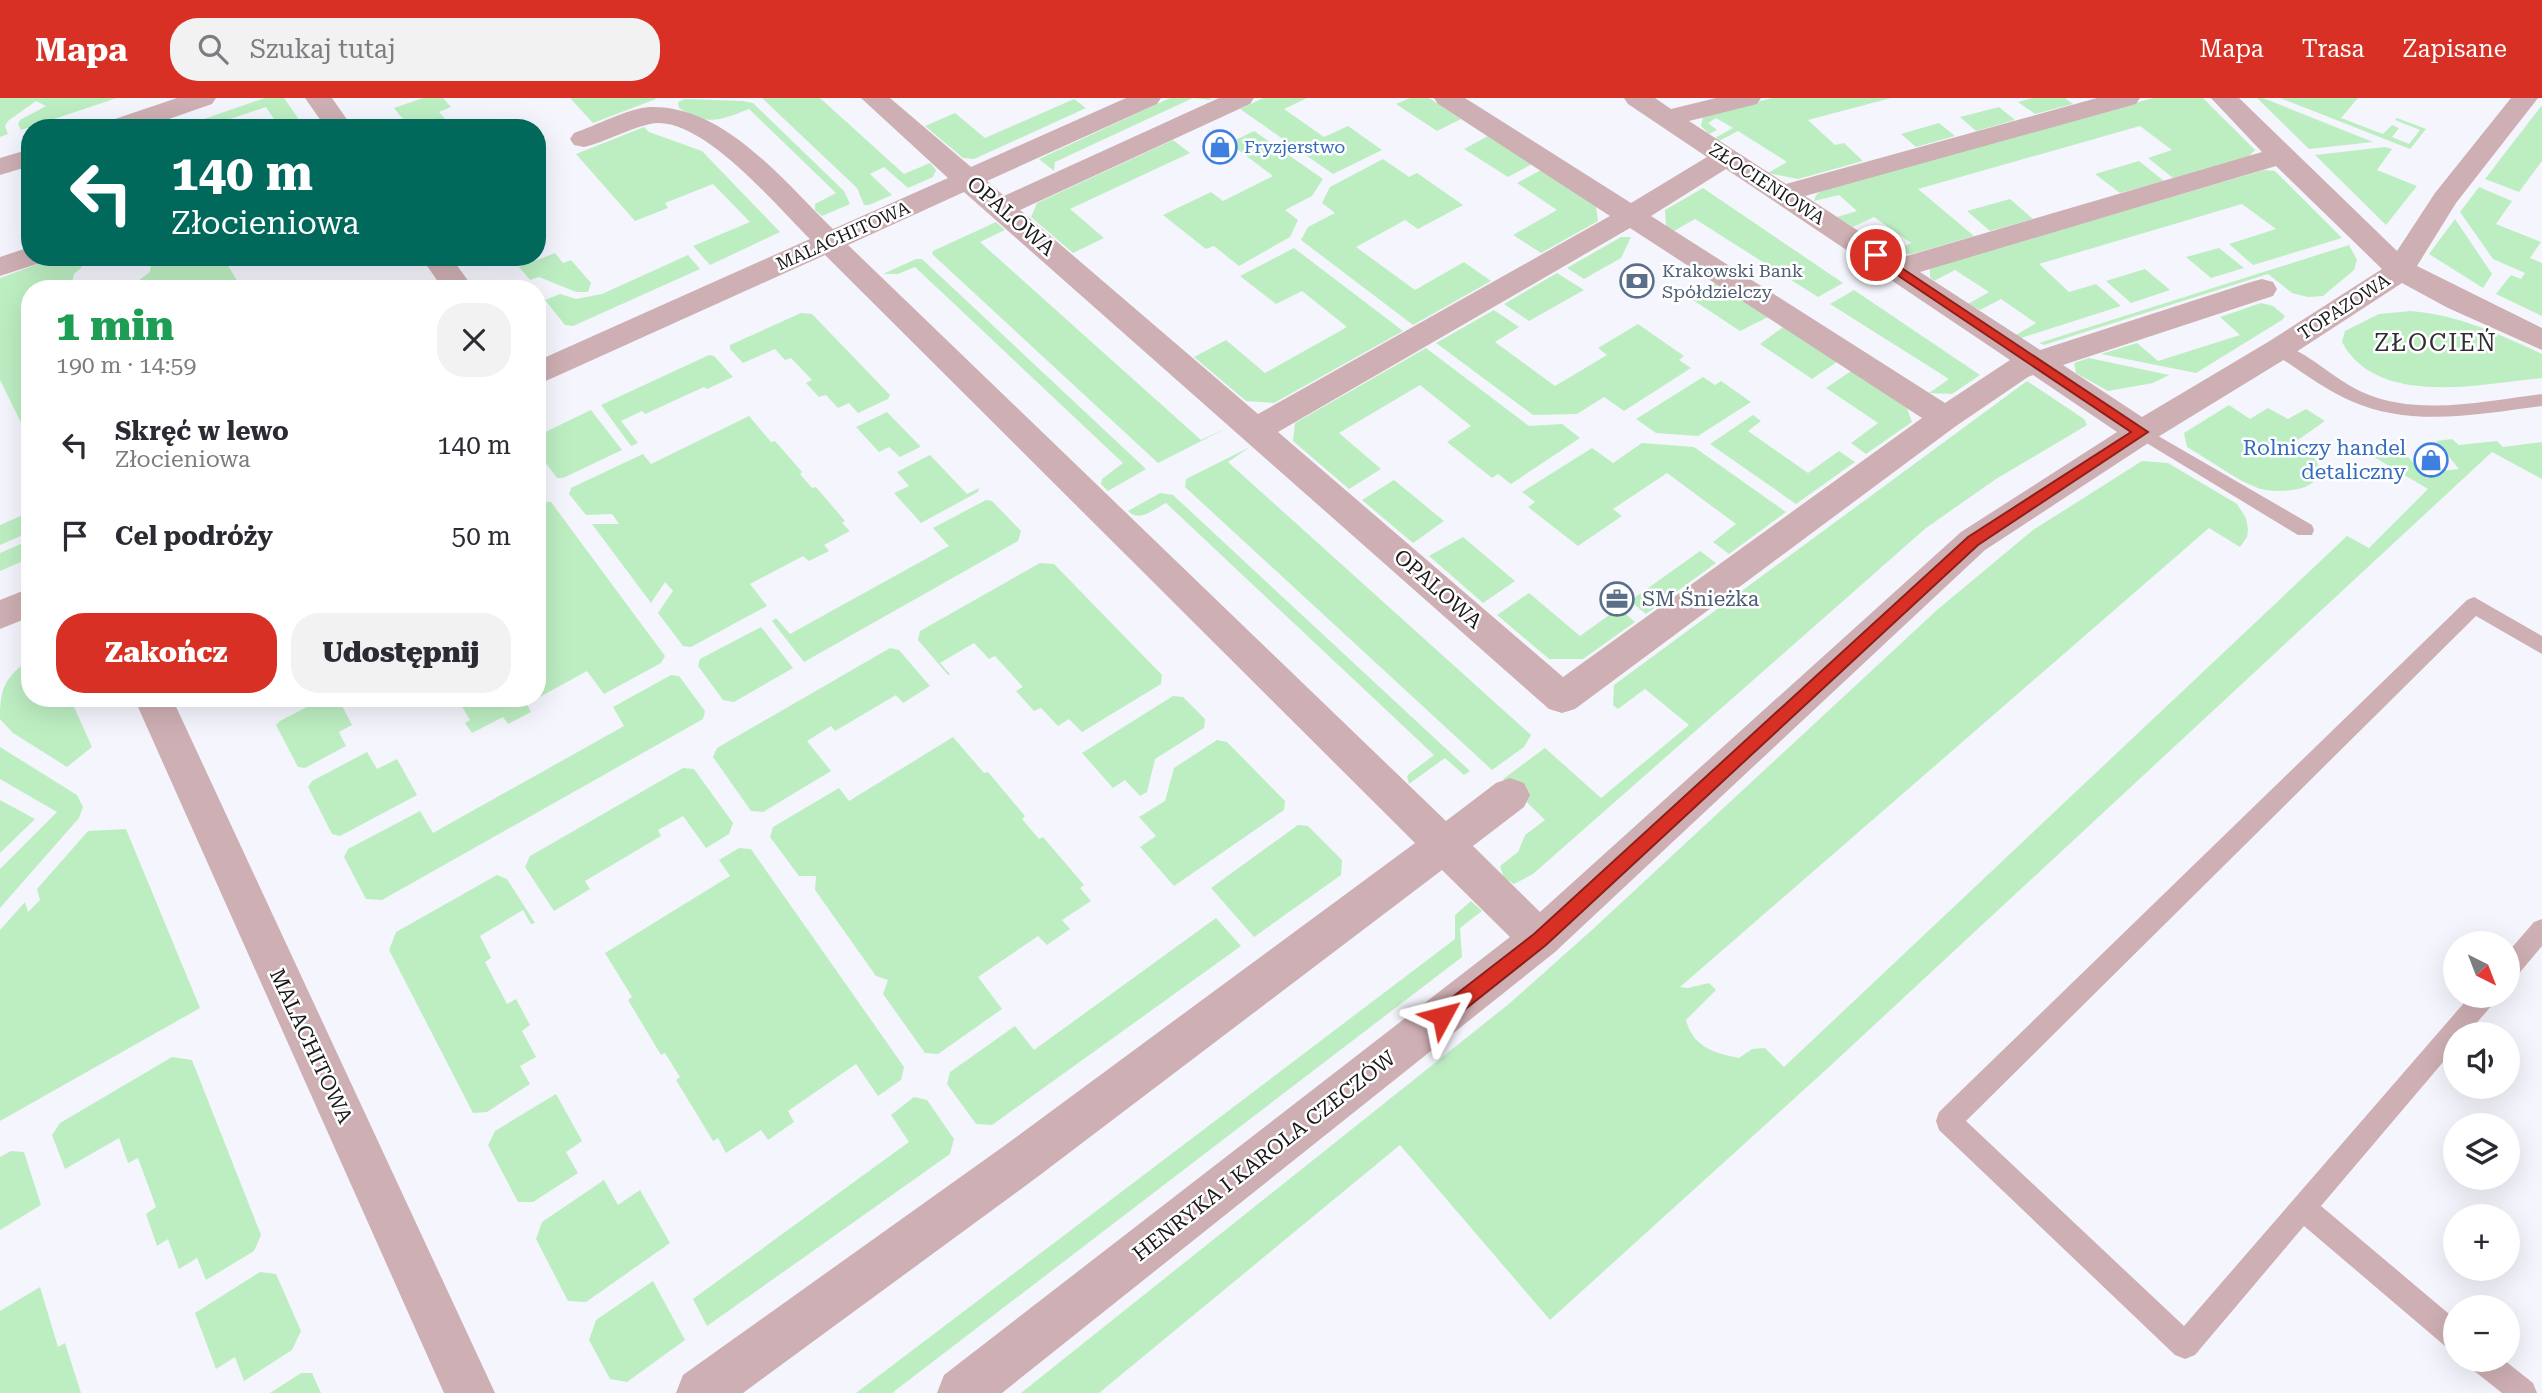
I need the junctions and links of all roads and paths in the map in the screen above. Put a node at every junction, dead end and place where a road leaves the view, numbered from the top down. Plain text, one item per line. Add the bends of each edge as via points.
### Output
1 (204, 98) edge
2 (318, 98) edge
3 (874, 98) edge
4 (1148, 98) edge
5 (1241, 98) edge
6 (1447, 98) edge
7 (1637, 98) edge
8 (1748, 98) edge
9 (2127, 98) edge
10 (2224, 98) edge
11 (2525, 98) edge
12 (1667, 118) junction
13 (142, 119) edge
14 (333, 119) edge
15 (584, 139) dead end
16 (2282, 155) junction
17 (1726, 157) junction
18 (21, 160) edge
19 (0, 167) edge
20 (970, 180) junction
21 (1782, 194) junction
22 (1002, 208) junction
23 (1632, 215) junction
24 (830, 243) junction
25 (21, 259) edge
26 (0, 267) edge
27 (1897, 269) junction
28 (2400, 269) junction
29 (2262, 289) dead end
30 (2542, 340) edge
31 (2279, 349) junction
32 (2037, 362) junction
33 (546, 370) edge
34 (2542, 400) edge
35 (1945, 418) junction
36 (1256, 430) junction
37 (2141, 432) junction
38 (2305, 530) dead end
39 (21, 606) edge
40 (0, 615) edge
41 (2542, 646) edge
42 (157, 707) edge
43 (1510, 795) dead end
44 (1444, 845) junction
45 (2542, 929) edge
46 (1540, 939) junction
47 (2520, 955) edge
48 (2474, 1008) edge
49 (2303, 1208) junction
50 (2443, 1326) edge
51 (2498, 1372) edge
52 (470, 1393) edge
53 (701, 1393) edge
54 (962, 1393) edge
55 (2523, 1393) edge

1 - 13 street
2 - 14 street
3 - 20 street, OPALOWA
4 - 20 street, MALACHITOWA
5 - 22 street
6 - 23 street
7 - 12 street, ZŁOCIENIOWA
8 - 12 street
9 - 21 street
10 - 16 street
11 - 28 street, TOPAZOWA via 2445,199
12 - 17 street, ZŁOCIENIOWA
15 - 24 street via 649,115 710,132 729,143
16 - 27 street
16 - 28 street
17 - 21 street, ZŁOCIENIOWA
17 - 23 street
18 - 19 street
20 - 22 street, OPALOWA
20 - 24 street, MALACHITOWA
21 - 27 street, ZŁOCIENIOWA
22 - 36 street, OPALOWA
23 - 35 street
23 - 36 street
24 - 33 street, MALACHITOWA
24 - 44 street via 877,294
25 - 26 street
27 - 32 street, ZŁOCIENIOWA
28 - 30 street
28 - 31 street, TOPAZOWA
29 - 32 street, OPALOWA
31 - 34 lane via 2357,397 2386,407 2414,411
31 - 37 street, TOPAZOWA
32 - 35 street, OPALOWA via 2017,369
32 - 37 street, ZŁOCIENIOWA
35 - 36 street, OPALOWA via 1562,698
37 - 38 lane
37 - 46 street, HENRYKA I KAROLA CZECZÓW via 1973,541
39 - 40 street
41 - 49 lane via 2474,605 1948,1121 2185,1345
42 - 52 street, MALACHITOWA
43 - 44 street
44 - 46 street
44 - 53 street
45 - 47 lane
46 - 54 street, HENRYKA I KAROLA CZECZÓW
48 - 49 lane
49 - 50 lane
51 - 55 lane

